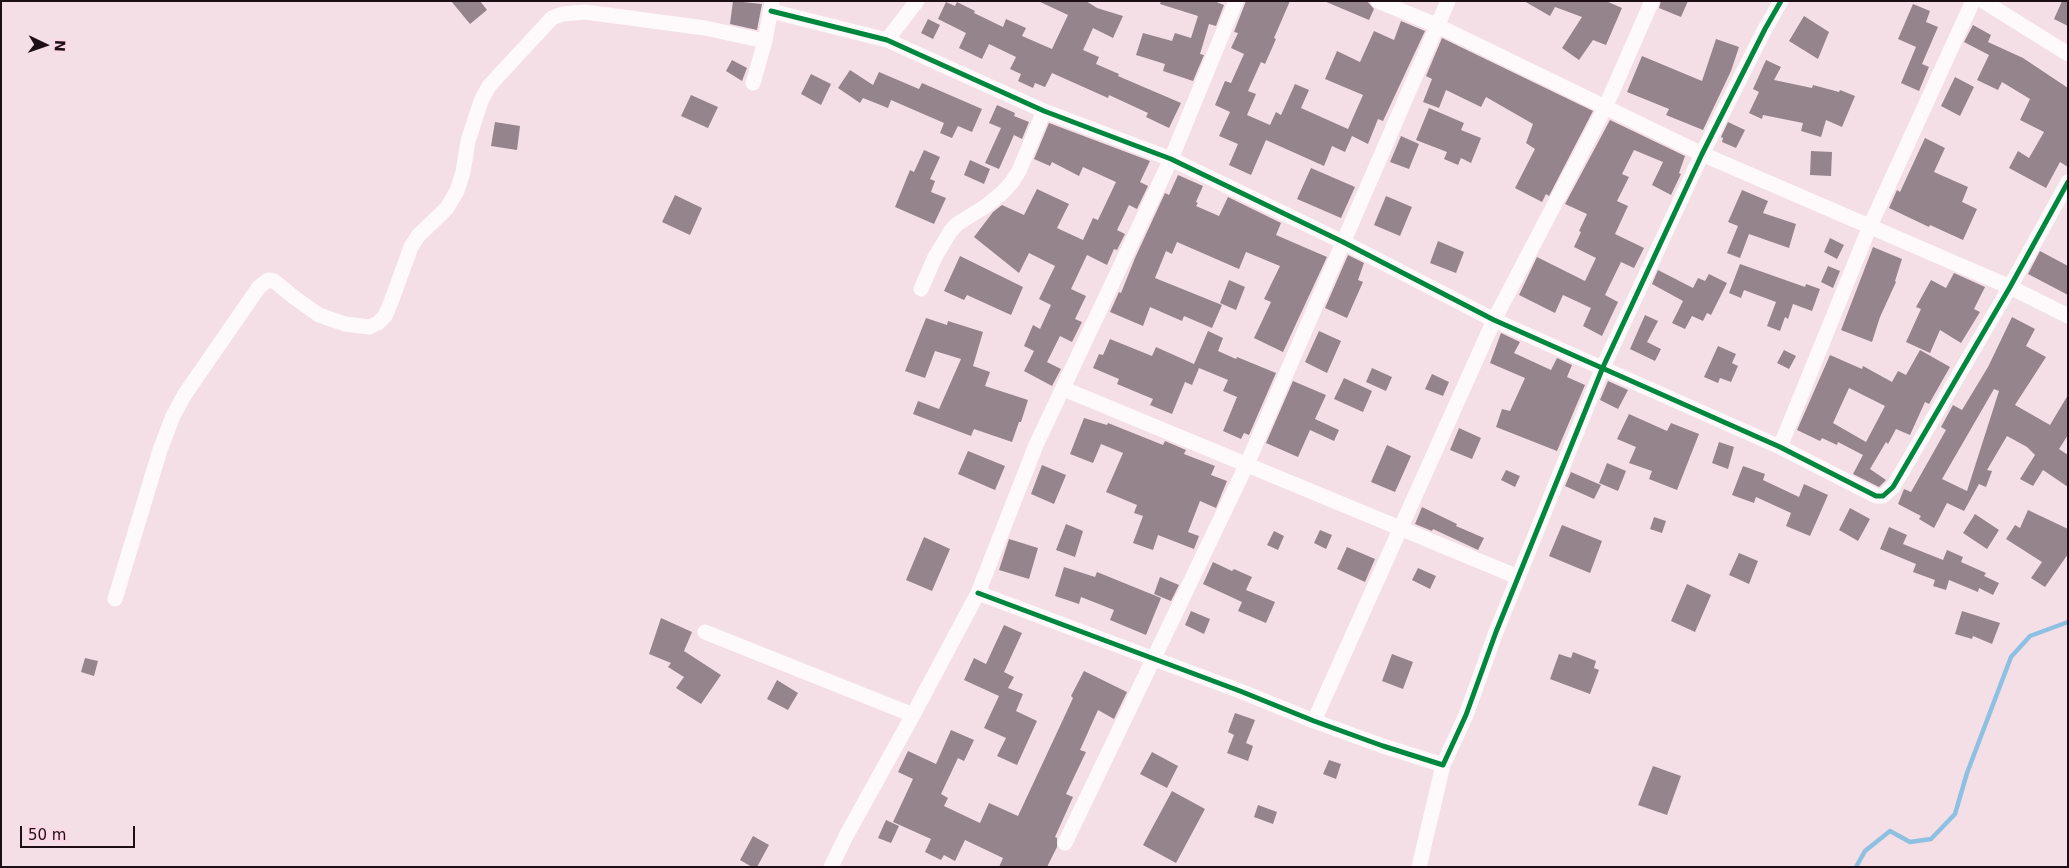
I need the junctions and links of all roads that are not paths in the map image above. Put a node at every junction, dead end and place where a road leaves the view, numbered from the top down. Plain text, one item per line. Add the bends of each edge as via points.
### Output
1 (918, 1) edge
2 (1236, 1) edge
3 (1378, 1) edge
4 (1448, 1) edge
5 (1652, 1) edge
6 (1781, 1) edge
7 (1973, 1) edge
8 (1983, 1) edge
9 (772, 6) edge
10 (1436, 26) junction
11 (887, 40) junction
12 (766, 41) junction
13 (2068, 54) edge
14 (753, 83) dead end
15 (1605, 108) junction
16 (1044, 111) junction
17 (1702, 154) junction
18 (1171, 160) junction
19 (2068, 182) edge
20 (1870, 226) junction
21 (1343, 242) junction
22 (2010, 287) junction
23 (921, 289) dead end
24 (2068, 316) edge
25 (1494, 320) junction
26 (1603, 367) junction
27 (1064, 388) junction
28 (1780, 447) junction
29 (1247, 464) junction
30 (1401, 527) junction
31 (1518, 577) junction
32 (978, 593) junction
33 (114, 599) dead end
34 (705, 632) dead end
35 (1154, 660) junction
36 (913, 715) junction
37 (1314, 721) junction
38 (1443, 764) junction
39 (1065, 843) dead end
40 (831, 867) edge
41 (1419, 867) edge

1 - 11 street
2 - 18 street
3 - 10 street
4 - 10 street
5 - 15 street
6 - 17 street
7 - 20 street
8 - 13 street
9 - 11 street
9 - 12 street
10 - 15 street
10 - 21 street
11 - 16 street
12 - 14 street
12 - 33 street via 705,28 585,12 552,18 489,86 468,141 457,191 447,208 411,247 392,302 378,323 369,327 345,324 319,315 274,281 268,280 259,286 173,416
15 - 17 street
15 - 25 street
16 - 18 street
16 - 23 street via 1012,182 950,232
17 - 20 street
17 - 26 street
18 - 21 street
18 - 27 street
19 - 22 street
20 - 22 street
20 - 28 street
21 - 25 street
21 - 29 street
22 - 24 street
22 - 28 street via 1901,473 1883,496 1870,494
25 - 26 street
25 - 30 street
26 - 28 street
26 - 31 street
27 - 29 street
27 - 32 street via 1036,445
29 - 30 street
29 - 35 street
30 - 31 street
30 - 37 street
31 - 38 street via 1466,715
32 - 35 street
32 - 36 street
34 - 36 street
35 - 37 street
35 - 39 street
36 - 40 street
37 - 38 street
38 - 41 street

